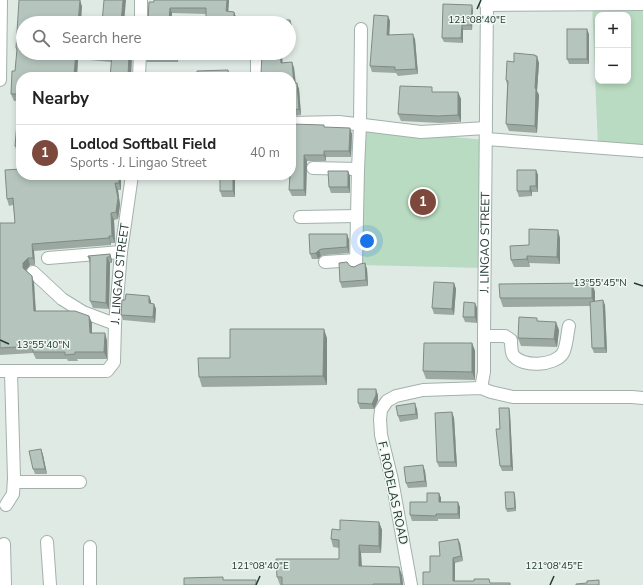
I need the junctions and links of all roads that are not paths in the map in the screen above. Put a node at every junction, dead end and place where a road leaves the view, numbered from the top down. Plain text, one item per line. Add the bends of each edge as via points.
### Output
1 (1, 0) edge
2 (141, 0) edge
3 (486, 2) edge
4 (580, 2) edge
5 (643, 4) edge
6 (141, 16) edge
7 (361, 29) dead end
8 (140, 60) edge
9 (257, 60) edge
10 (140, 72) edge
11 (257, 72) edge
12 (0, 80) edge
13 (296, 123) edge
14 (360, 125) junction
15 (486, 134) junction
16 (643, 151) edge
17 (313, 168) dead end
18 (358, 169) junction
19 (131, 180) edge
20 (357, 216) junction
21 (300, 217) dead end
22 (121, 252) junction
23 (48, 258) dead end
24 (325, 262) dead end
25 (33, 272) dead end
26 (115, 324) junction
27 (569, 326) dead end
28 (484, 336) junction
29 (6, 372) edge
30 (481, 388) junction
31 (643, 398) edge
32 (14, 482) junction
33 (80, 482) dead end
34 (6, 505) dead end
35 (47, 542) dead end
36 (4, 544) dead end
37 (90, 547) dead end
38 (6, 585) edge
39 (50, 585) edge
40 (90, 585) edge
41 (411, 585) edge

1 - 12 street
2 - 6 street
3 - 4 street
3 - 15 street, J. LINGAO STREET
4 - 5 street
7 - 14 street
8 - 10 street
9 - 11 street
13 - 14 street via 339,122
14 - 15 street via 421,132
14 - 18 street
15 - 16 street
15 - 28 street, J. LINGAO STREET
17 - 18 street
18 - 20 street
19 - 22 street, J. LINGAO STREET
20 - 21 street
20 - 24 street via 356,262
22 - 23 street
22 - 26 street, J. LINGAO STREET
25 - 26 street via 62,299 83,312
26 - 29 street, J. LINGAO STREET via 114,362 107,371
27 - 28 street via 563,352 556,360 542,364 516,359 512,353 510,340 505,336
28 - 30 street, J. LINGAO STREET via 484,372
29 - 32 street
30 - 31 street via 514,397
30 - 41 street, F. RODELAS ROAD via 423,390 396,396 381,410 381,435
32 - 33 street
32 - 34 street via 13,494
35 - 39 street
36 - 38 street
37 - 40 street

